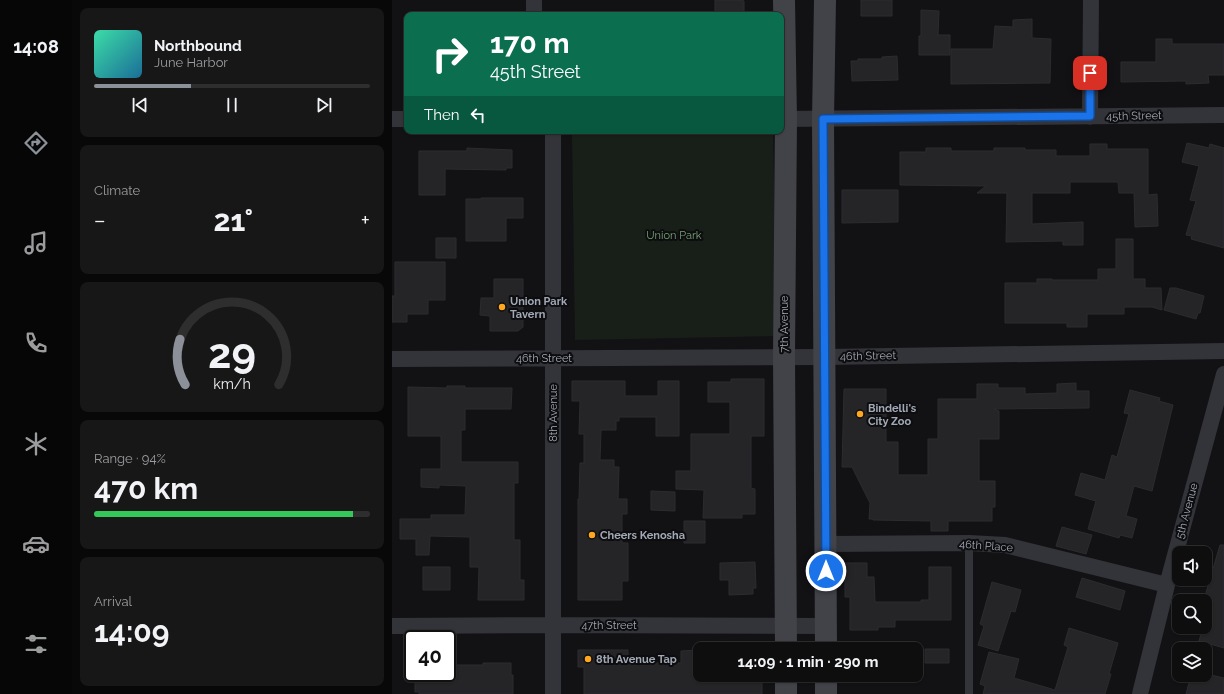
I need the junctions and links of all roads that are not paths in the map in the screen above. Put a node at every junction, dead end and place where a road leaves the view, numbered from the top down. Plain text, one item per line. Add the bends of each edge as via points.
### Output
1 (534, 0) edge
2 (784, 0) edge
3 (825, 0) edge
4 (1091, 0) edge
5 (534, 12) edge
6 (784, 12) edge
7 (1224, 115) edge
8 (1090, 116) junction
9 (392, 119) edge
10 (404, 119) edge
11 (784, 119) edge
12 (823, 119) junction
13 (553, 134) edge
14 (783, 134) edge
15 (1224, 351) edge
16 (784, 357) junction
17 (825, 357) junction
18 (554, 358) junction
19 (392, 360) edge
20 (1224, 374) edge
21 (969, 543) junction
22 (826, 544) junction
23 (1167, 585) junction
24 (553, 625) junction
25 (786, 625) junction
26 (392, 626) edge
27 (826, 626) junction
28 (786, 642) edge
29 (826, 642) edge
30 (786, 682) edge
31 (826, 682) edge
32 (552, 694) edge
33 (786, 694) edge
34 (826, 694) edge
35 (969, 694) edge
36 (1140, 694) edge

1 - 5 street
2 - 6 street, 7th Avenue
3 - 12 street
4 - 8 street
7 - 8 street, 45th Street
8 - 12 street, 45th Street
9 - 10 street
11 - 12 street, 45th Street
12 - 17 street
13 - 18 street, 8th Avenue
14 - 16 street, 7th Avenue
15 - 17 street, 46th Street
16 - 17 street, 46th Street
16 - 18 street, 46th Street
16 - 25 street, 7th Avenue
17 - 22 street
18 - 19 street, 46th Street
18 - 24 street, 8th Avenue
20 - 23 street, 5th Avenue
21 - 22 street, 46th Place
21 - 23 street, 46th Place via 1005,545
21 - 35 lane
22 - 27 street
23 - 36 street, 5th Avenue
24 - 25 street, 47th Street
24 - 26 street, 47th Street
24 - 32 street, 8th Avenue
25 - 27 street, 47th Street
25 - 28 street, 7th Avenue
27 - 29 street
30 - 33 street
31 - 34 street

